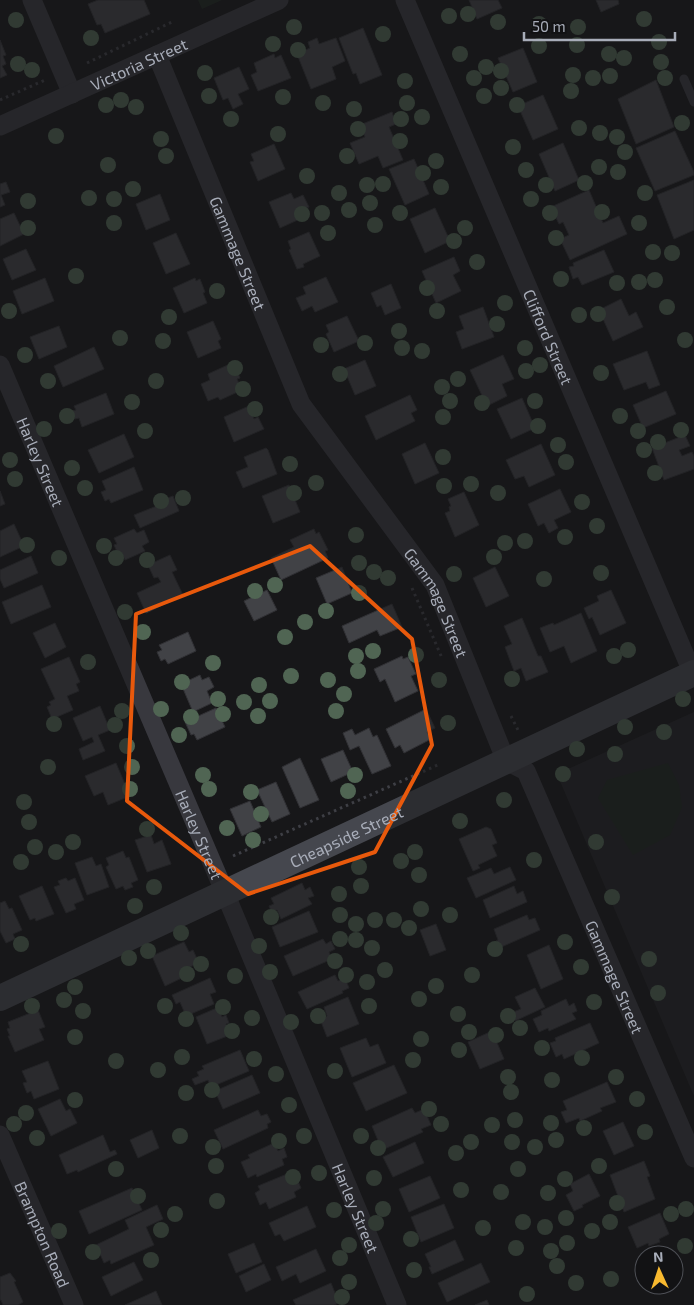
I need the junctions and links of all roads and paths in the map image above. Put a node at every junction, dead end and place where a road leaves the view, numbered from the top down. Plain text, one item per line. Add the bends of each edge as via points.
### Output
1 (32, 0) edge
2 (279, 0) edge
3 (405, 0) edge
4 (174, 21) dead end
5 (156, 55) junction
6 (82, 66) dead end
7 (49, 78) dead end
8 (684, 79) dead end
9 (72, 94) junction
10 (0, 100) edge
11 (694, 102) edge
12 (0, 126) edge
13 (0, 365) edge
14 (412, 588) dead end
15 (442, 659) dead end
16 (693, 674) edge
17 (509, 713) dead end
18 (526, 726) dead end
19 (506, 761) junction
20 (442, 763) dead end
21 (232, 856) dead end
22 (225, 893) junction
23 (0, 998) edge
24 (0, 1135) edge
25 (694, 1158) edge
26 (74, 1305) edge
27 (397, 1305) edge

1 - 9 street
2 - 5 street, Victoria Street
3 - 16 street, Clifford Street
4 - 6 path
5 - 9 street, Victoria Street
5 - 19 street, Gammage Street via 301,404 435,585
7 - 10 path
8 - 11 lane
9 - 12 street, Victoria Street
13 - 22 street, Harley Street
14 - 15 path
16 - 19 street, Cheapside Street
17 - 18 path via 517,730
19 - 22 street, Cheapside Street
19 - 25 street, Gammage Street via 526,771
20 - 21 path
22 - 23 street, Cheapside Street
22 - 27 street, Harley Street
24 - 26 street, Brampton Road

